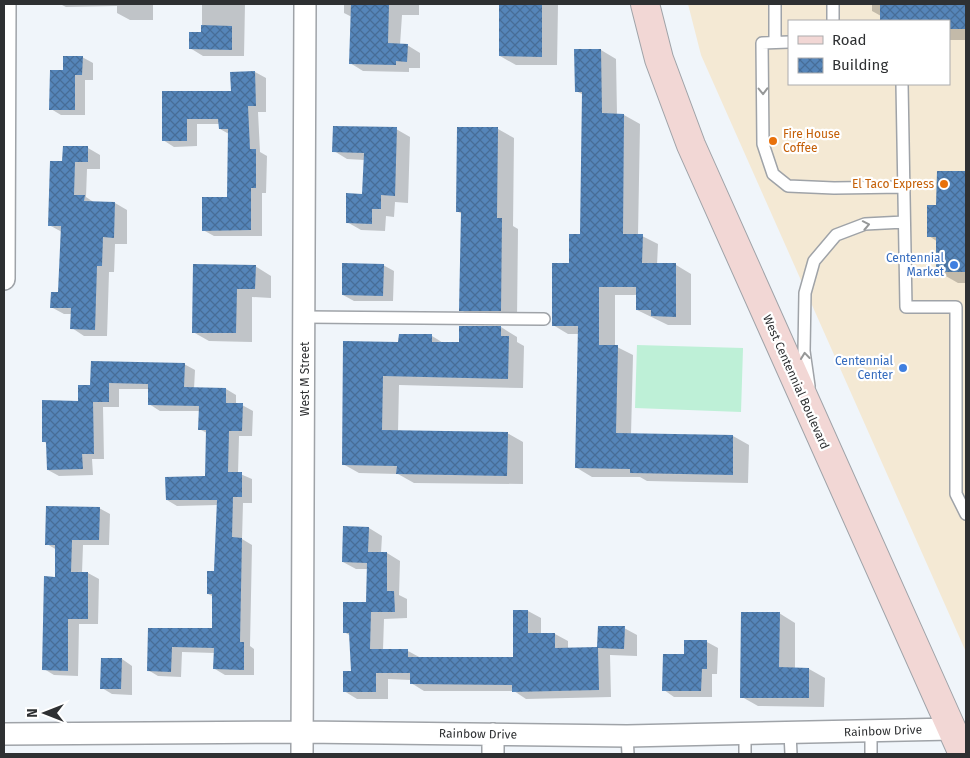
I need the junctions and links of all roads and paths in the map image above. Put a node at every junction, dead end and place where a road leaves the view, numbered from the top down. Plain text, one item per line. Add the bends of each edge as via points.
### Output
1 (5, 4) edge
2 (306, 4) edge
3 (645, 4) edge
4 (775, 4) edge
5 (834, 4) edge
6 (833, 20) edge
7 (774, 42) junction
8 (788, 42) edge
9 (902, 85) edge
10 (904, 187) junction
11 (904, 222) junction
12 (4, 279) edge
13 (305, 317) junction
14 (544, 319) dead end
15 (814, 422) junction
16 (966, 514) edge
17 (952, 728) junction
18 (871, 731) junction
19 (303, 732) junction
20 (790, 733) junction
21 (4, 734) edge
22 (493, 744) edge
23 (745, 744) edge
24 (627, 745) edge
25 (302, 754) edge
26 (791, 754) edge
27 (871, 754) edge
28 (963, 754) edge

1 - 12 street
2 - 13 street, West M Street
3 - 15 main road, West Centennial Boulevard via 659,59 691,145
4 - 7 lane
5 - 6 lane
7 - 8 lane
7 -> 10 lane via 762,42 763,144 774,174 788,186
9 - 10 lane
10 - 11 lane
15 -> 11 lane via 804,351 805,293 814,261 836,234 865,224
11 - 16 lane via 906,307 956,307 956,494
13 - 14 lane
13 - 19 street, West M Street
15 - 17 main road, West Centennial Boulevard
17 - 18 street, Rainbow Drive
17 - 28 main road, West Centennial Boulevard
18 - 20 street, Rainbow Drive
18 - 27 lane
19 - 21 street, Rainbow Drive
19 - 22 street, Rainbow Drive
19 - 25 street, West M Street
20 - 23 street, Rainbow Drive
20 - 26 lane
22 - 24 street, Rainbow Drive
23 - 24 street, Rainbow Drive

